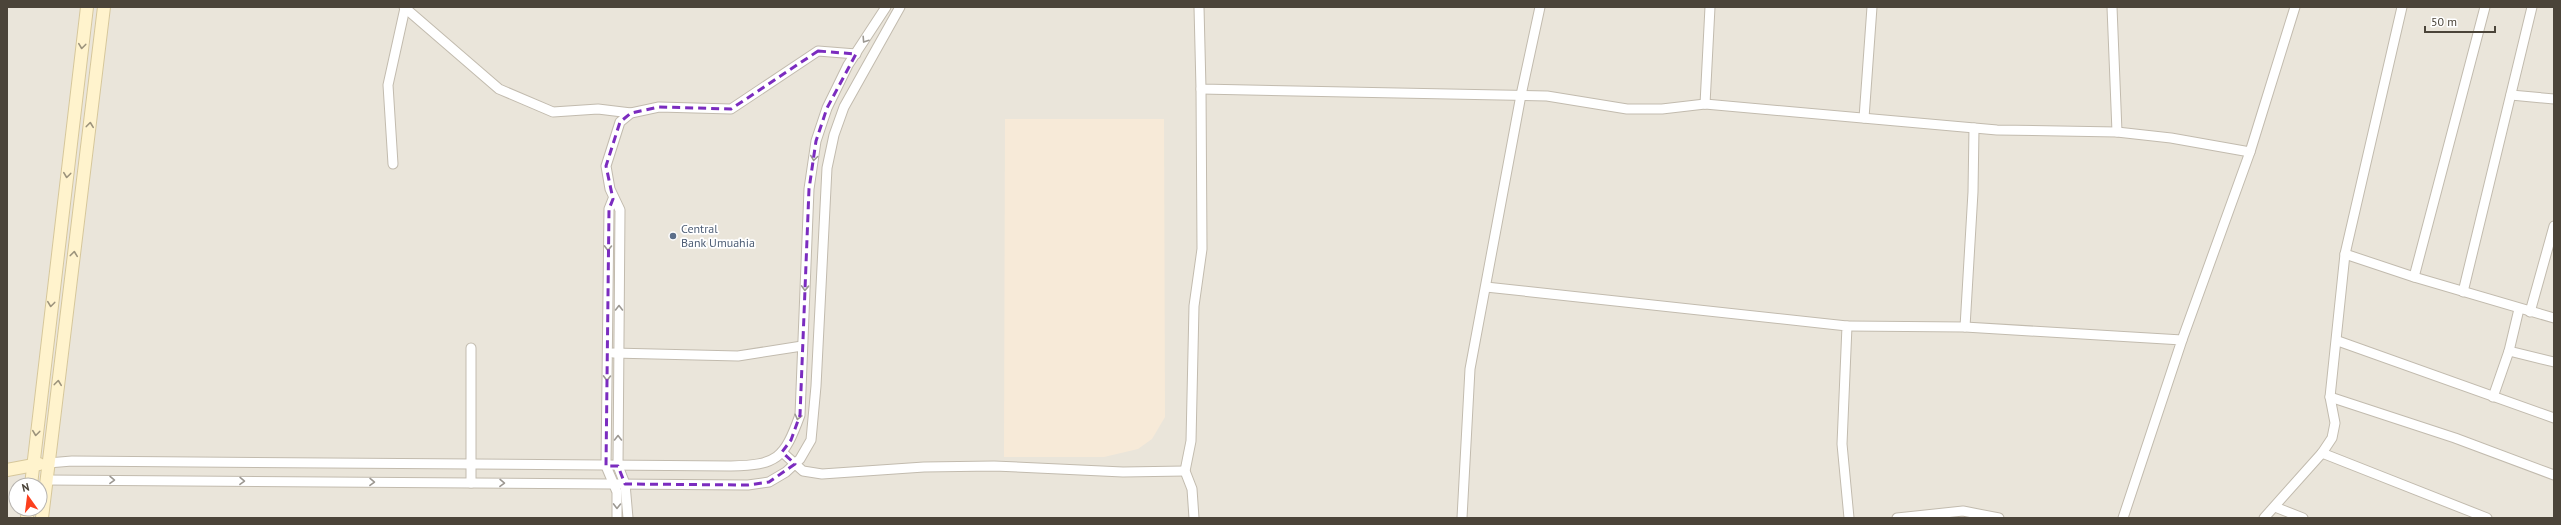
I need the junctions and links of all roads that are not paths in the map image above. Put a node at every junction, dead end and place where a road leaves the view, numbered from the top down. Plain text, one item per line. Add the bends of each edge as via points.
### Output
1 (87, 7) edge
2 (104, 7) edge
3 (404, 7) edge
4 (886, 7) edge
5 (900, 7) edge
6 (1199, 7) edge
7 (1540, 7) edge
8 (1710, 7) edge
9 (1872, 7) edge
10 (2112, 7) edge
11 (2294, 7) edge
12 (2402, 7) edge
13 (2485, 7) edge
14 (2532, 7) edge
15 (856, 54) junction
16 (1201, 89) junction
17 (2512, 94) junction
18 (1521, 96) junction
19 (2554, 99) edge
20 (1705, 104) junction
21 (631, 113) junction
22 (1864, 118) junction
23 (1974, 128) junction
24 (2117, 132) junction
25 (2250, 152) junction
26 (392, 164) dead end
27 (613, 200) junction
28 (2554, 226) edge
29 (2345, 254) junction
30 (2414, 277) junction
31 (1486, 287) junction
32 (2463, 292) junction
33 (2519, 309) junction
34 (2530, 312) junction
35 (2554, 318) edge
36 (1847, 326) junction
37 (1965, 327) junction
38 (2182, 340) junction
39 (2338, 340) junction
40 (802, 346) junction
41 (471, 348) dead end
42 (2509, 352) junction
43 (607, 353) junction
44 (619, 353) junction
45 (2554, 362) edge
46 (2330, 397) junction
47 (2493, 397) junction
48 (2554, 418) edge
49 (782, 452) junction
50 (2322, 453) junction
51 (48, 463) junction
52 (471, 464) junction
53 (795, 464) junction
54 (33, 465) junction
55 (606, 466) junction
56 (618, 466) junction
57 (9, 470) edge
58 (1185, 471) junction
59 (2554, 475) edge
60 (21, 477) edge
61 (32, 477) edge
62 (46, 477) edge
63 (48, 480) edge
64 (471, 483) junction
65 (614, 484) junction
66 (625, 484) junction
67 (2275, 507) junction
68 (617, 518) edge
69 (628, 518) edge
70 (1194, 518) edge
71 (1462, 518) edge
72 (1849, 518) edge
73 (1897, 518) edge
74 (1999, 518) edge
75 (2123, 518) edge
76 (2264, 518) edge
77 (2303, 518) edge
78 (2487, 518) edge

1 -> 54 street
51 -> 2 street
3 - 21 street via 499,89 553,112 598,109
3 - 26 street via 388,84
4 -> 15 street
5 - 53 street via 848,100 834,135 824,192 814,420 811,440
6 - 16 street
7 - 18 street
8 - 20 street
9 - 22 street
10 - 24 street
11 - 25 street
12 - 29 street
13 - 30 street
14 - 17 street
15 - 21 street via 818,51 731,109 659,107
15 -> 40 street via 827,108 816,141 809,189
16 - 18 street
16 - 58 street via 1202,249 1194,306 1191,441
17 - 19 street
17 - 32 street
18 - 20 street via 1547,96 1627,110
18 - 31 street
20 - 22 street
21 - 27 street via 620,122 606,166
22 - 23 street
23 - 24 street
23 - 37 street
24 - 25 street via 2171,138
25 - 38 street
27 -> 43 street via 609,210
44 -> 27 street via 620,210
28 - 34 street
29 - 30 street
29 - 39 street
30 - 32 street
31 - 36 street
31 - 71 street via 1470,370
32 - 33 street
33 - 34 street
33 - 42 street
34 - 35 street
36 - 37 street
36 - 72 street via 1842,444
37 - 38 street
38 - 75 street
39 - 46 street
39 - 47 street
40 - 44 street via 738,356
40 -> 49 street via 800,415 791,440
41 - 52 street
42 - 45 street
42 - 47 street
43 - 44 street
43 -> 55 street
56 -> 44 street
46 - 50 street via 2335,423 2332,438
46 - 59 street via 2455,438
47 - 48 street
49 - 53 street
49 - 56 street via 759,466
50 - 67 street
50 - 78 street
51 - 52 street via 72,461
51 - 54 street
51 - 62 street
52 - 55 street
52 - 64 street
53 - 58 street via 803,471 822,474 924,467 994,466 1081,468 1123,472
53 - 66 street via 769,482 748,485
54 - 57 street
54 - 61 street
55 - 56 street
55 - 65 street
56 - 66 street
57 - 60 street
58 - 70 street via 1192,489
63 -> 64 street
64 -> 65 street
65 - 66 street
65 -> 68 street via 617,492
66 - 69 street
67 - 76 street
67 - 77 street
73 - 74 street via 1962,511

